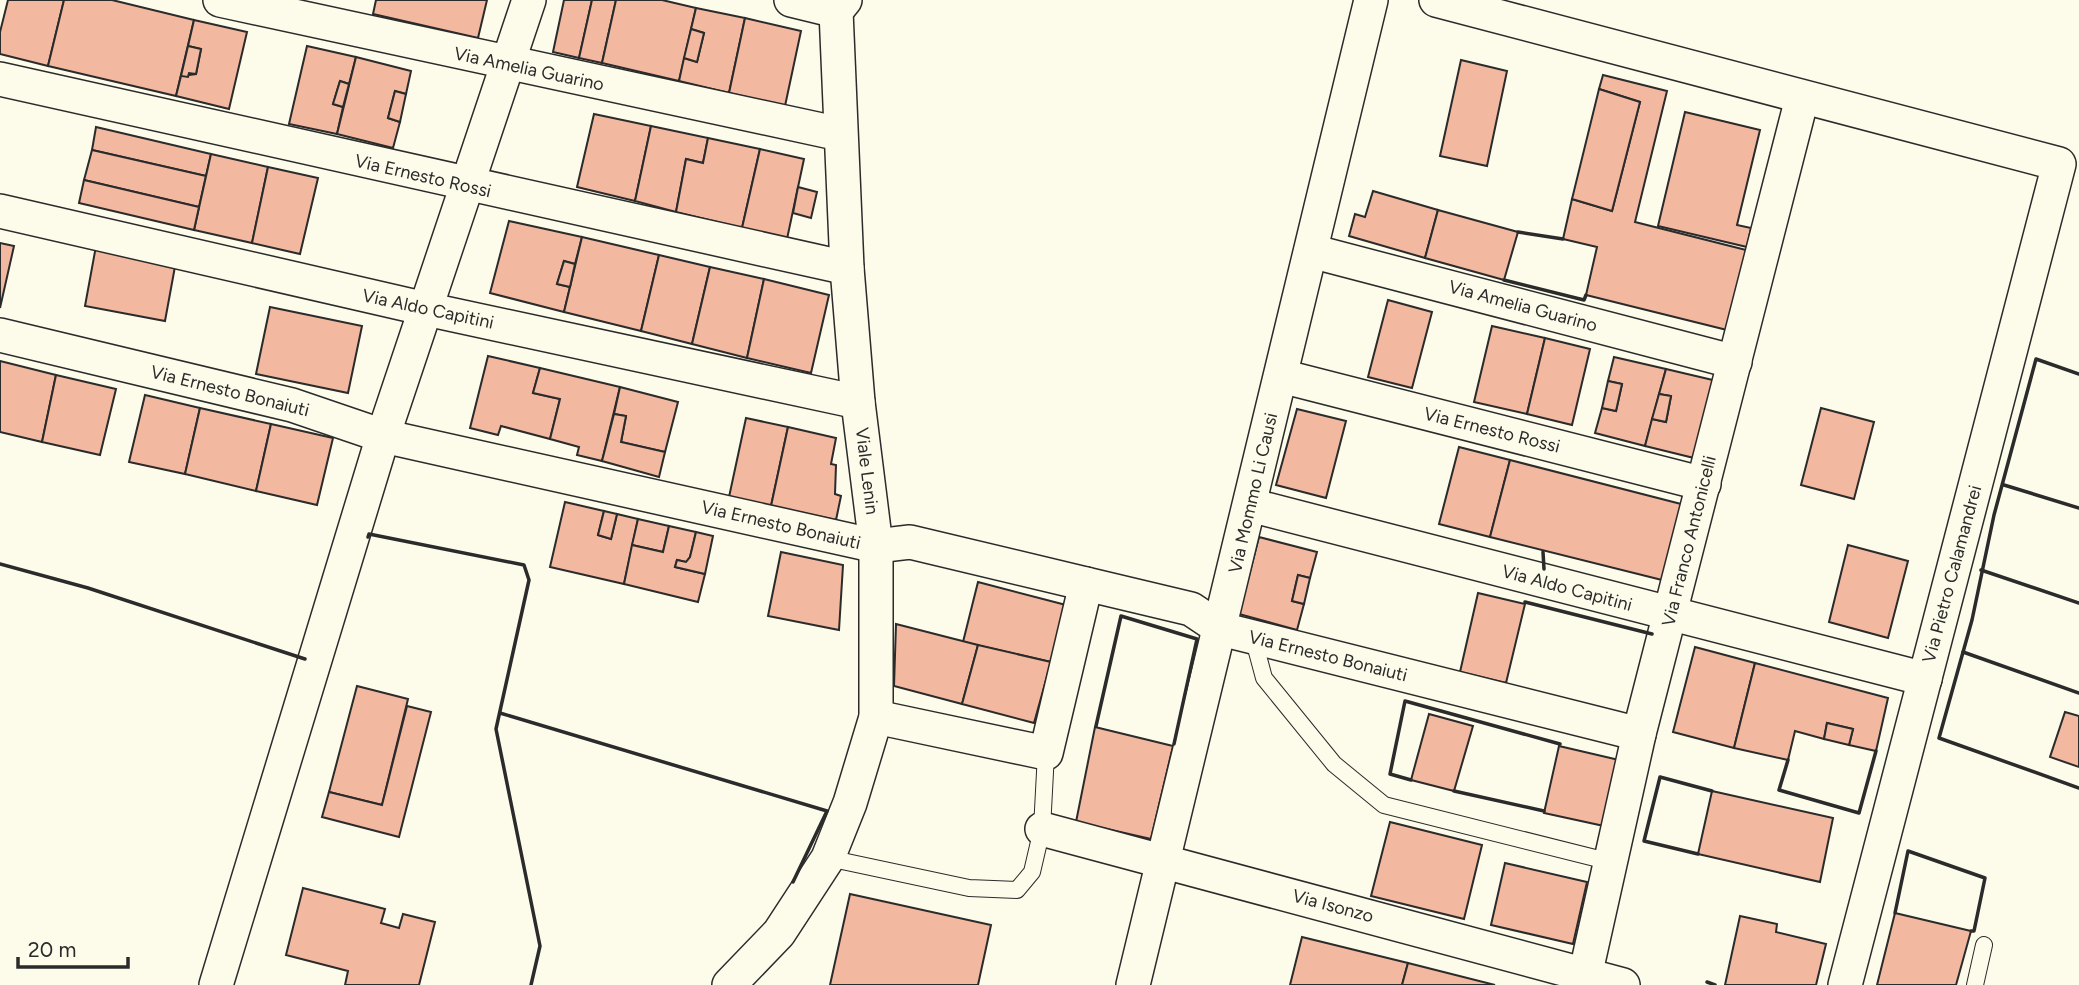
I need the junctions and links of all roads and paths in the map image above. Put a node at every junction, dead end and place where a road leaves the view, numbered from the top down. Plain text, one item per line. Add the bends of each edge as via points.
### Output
1 (220, 0) edge
2 (529, 0) edge
3 (791, 0) edge
4 (1371, 0) edge
5 (1436, 0) edge
6 (838, 4) edge
7 (507, 64) junction
8 (0, 79) edge
9 (1802, 98) junction
10 (840, 134) junction
11 (464, 185) junction
12 (0, 211) edge
13 (1311, 251) junction
14 (847, 268) junction
15 (426, 309) junction
16 (0, 335) edge
17 (1735, 362) junction
18 (1281, 376) junction
19 (858, 402) junction
20 (383, 436) junction
21 (1704, 484) junction
22 (1250, 505) junction
23 (876, 546) junction
24 (1086, 584) junction
25 (1670, 615) junction
26 (1221, 629) junction
27 (1253, 637) junction
28 (1925, 679) junction
29 (876, 717) junction
30 (1639, 734) junction
31 (1046, 753) junction
32 (1042, 829) junction
33 (828, 858) junction
34 (1164, 859) junction
35 (1611, 862) junction
36 (1984, 945) dead end
37 (1584, 980) edge
38 (216, 985) edge
39 (729, 985) edge
40 (1133, 985) edge
41 (1623, 985) edge
42 (1845, 985) edge
43 (1975, 985) edge

1 - 7 street, Via Amelia Guarino
2 - 7 street
3 - 6 street
4 - 13 street, Via Mommo Li Causi
5 - 9 street
6 - 10 street, Viale Lenin
7 - 10 street, Via Amelia Guarino
7 - 11 street
8 - 11 street, Via Ernesto Rossi
9 - 17 street, Via Franco Antonicelli
9 - 28 street, Via Pietro Calamandrei via 2059,164
10 - 14 street, Viale Lenin
11 - 14 street, Via Ernesto Rossi
11 - 15 street
12 - 15 street, Via Aldo Capitini
13 - 17 street, Via Amelia Guarino
13 - 18 street, Via Mommo Li Causi
14 - 19 street, Viale Lenin
15 - 19 street, Via Aldo Capitini
15 - 20 street
16 - 20 street, Via Ernesto Bonaiuti via 292,405
17 - 21 street, Via Franco Antonicelli
18 - 21 street, Via Ernesto Rossi
18 - 22 street, Via Mommo Li Causi
19 - 23 street, Viale Lenin
20 - 23 street, Via Ernesto Bonaiuti
20 - 38 street
21 - 25 street, Via Franco Antonicelli
22 - 25 street, Via Aldo Capitini
22 - 26 street, Via Mommo Li Causi
23 - 24 street, Via Ernesto Bonaiuti via 909,542
23 - 29 street, Viale Lenin
24 - 26 street, Via Ernesto Bonaiuti via 1191,610
24 - 31 street
25 - 28 street, Via Aldo Capitini
25 - 30 street, Via Franco Antonicelli
26 - 27 street, Via Ernesto Bonaiuti
26 - 34 street, Via Mommo Li Causi
27 - 30 street, Via Ernesto Bonaiuti
27 - 35 lane via 1265,678 1334,764 1384,805
28 - 42 street, Via Pietro Calamandrei
29 - 31 street
29 - 33 street, Viale Lenin
30 - 35 street, Via Franco Antonicelli
31 - 32 lane
32 - 33 lane via 1032,872 1017,890 969,888
32 - 34 street, Via Isonzo
33 - 39 street, Viale Lenin via 779,933
34 - 37 street, Via Isonzo
34 - 40 street, Via Mommo Li Causi
35 - 37 street, Via Franco Antonicelli
36 - 43 lane
37 - 41 street, Via Isonzo

